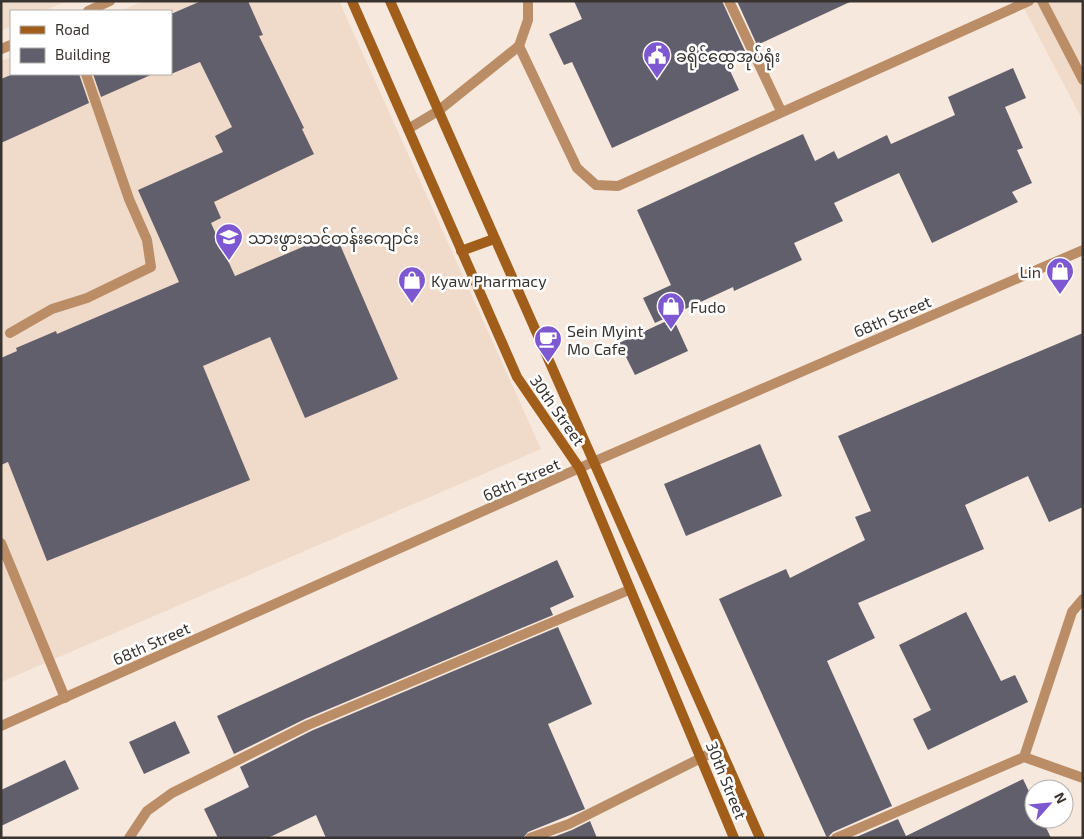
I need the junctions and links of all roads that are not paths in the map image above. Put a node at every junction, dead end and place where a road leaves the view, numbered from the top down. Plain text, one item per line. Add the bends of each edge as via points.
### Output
1 (110, 1) edge
2 (352, 1) edge
3 (390, 1) edge
4 (528, 1) edge
5 (729, 1) edge
6 (1029, 1) edge
7 (1042, 1) edge
8 (90, 10) edge
9 (519, 46) junction
10 (86, 75) edge
11 (1083, 80) edge
12 (438, 111) junction
13 (781, 111) junction
14 (408, 129) junction
15 (494, 239) junction
16 (1083, 250) edge
17 (461, 251) junction
18 (10, 333) dead end
19 (593, 462) junction
20 (580, 469) junction
21 (1, 543) edge
22 (629, 590) junction
23 (1083, 600) edge
24 (66, 698) junction
25 (1, 726) edge
26 (719, 749) junction
27 (702, 758) junction
28 (1024, 758) junction
29 (1083, 778) edge
30 (129, 838) edge
31 (530, 838) edge
32 (734, 838) edge
33 (760, 838) edge
34 (836, 838) edge

1 - 8 street
2 - 14 main road, 30th Street
3 - 12 main road, 30th Street
4 - 9 street via 528,20
5 - 13 street
6 - 13 street
7 - 11 street
9 - 12 street
9 - 13 street via 576,168 596,185 618,186
10 - 18 street via 129,200 147,240 151,267 86,298 52,309
12 - 14 street
12 - 15 main road, 30th Street
14 - 17 main road, 30th Street
15 - 17 main road
15 - 19 main road, 30th Street
16 - 19 street, 68th Street
17 - 20 main road, 30th Street via 517,377
19 - 20 street, 68th Street
19 - 26 main road, 30th Street
20 - 22 main road, 30th Street
20 - 24 street, 68th Street
21 - 24 street
22 - 27 main road, 30th Street
22 - 30 street via 308,725 172,793 147,811
23 - 28 street via 1072,612
24 - 25 street, 68th Street
26 - 27 street
26 - 33 main road, 30th Street
27 - 31 street via 569,824
27 - 32 main road, 30th Street
28 - 29 street
28 - 34 street

